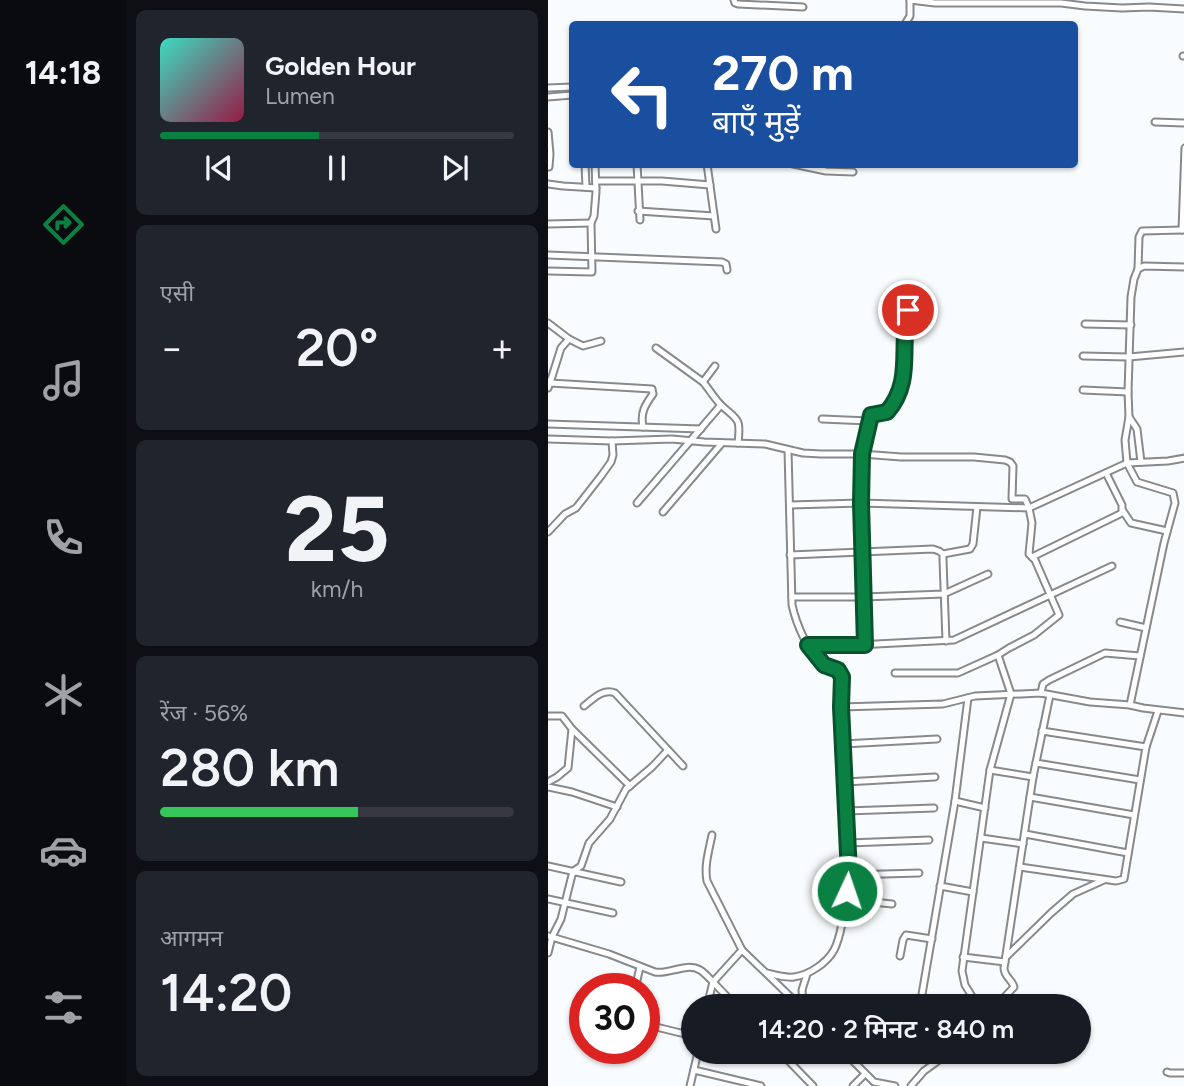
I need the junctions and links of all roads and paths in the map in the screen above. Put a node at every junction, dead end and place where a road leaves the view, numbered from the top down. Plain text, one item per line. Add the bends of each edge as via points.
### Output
1 (734, 0) edge
2 (910, 0) edge
3 (803, 6) dead end
4 (1184, 9) edge
5 (907, 21) edge
6 (569, 87) edge
7 (548, 88) edge
8 (569, 95) edge
9 (548, 97) edge
10 (1155, 122) dead end
11 (1184, 123) edge
12 (548, 132) edge
13 (1184, 148) edge
14 (549, 167) edge
15 (585, 168) edge
16 (595, 168) edge
17 (637, 168) edge
18 (708, 168) edge
19 (812, 168) edge
20 (853, 172) dead end
21 (637, 181) junction
22 (549, 184) edge
23 (596, 184) junction
24 (710, 185) junction
25 (586, 187) junction
26 (638, 211) junction
27 (714, 216) junction
28 (640, 220) dead end
29 (591, 223) junction
30 (548, 224) edge
31 (716, 229) dead end
32 (1183, 230) edge
33 (548, 255) edge
34 (591, 256) junction
35 (1184, 267) edge
36 (1138, 268) junction
37 (727, 270) dead end
38 (548, 271) edge
39 (914, 302) dead end
40 (548, 323) edge
41 (1085, 324) dead end
42 (1131, 325) junction
43 (569, 339) junction
44 (601, 341) dead end
45 (656, 348) dead end
46 (1184, 352) edge
47 (1083, 356) dead end
48 (1129, 357) junction
49 (715, 366) dead end
50 (703, 382) junction
51 (549, 384) edge
52 (1083, 390) dead end
53 (1128, 392) junction
54 (721, 405) junction
55 (1129, 417) junction
56 (822, 419) dead end
57 (869, 421) junction
58 (548, 424) edge
59 (643, 427) junction
60 (701, 429) junction
61 (548, 439) edge
62 (612, 441) junction
63 (691, 441) junction
64 (722, 443) junction
65 (738, 443) junction
66 (788, 450) junction
67 (862, 454) junction
68 (1184, 458) edge
69 (1141, 462) junction
70 (1127, 463) junction
71 (1106, 473) junction
72 (637, 503) dead end
73 (861, 503) junction
74 (790, 505) junction
75 (977, 507) junction
76 (1029, 508) junction
77 (1123, 511) junction
78 (663, 512) dead end
79 (548, 520) edge
80 (556, 523) junction
81 (1167, 531) junction
82 (548, 533) edge
83 (863, 553) junction
84 (943, 554) junction
85 (790, 555) junction
86 (1032, 557) junction
87 (1112, 566) dead end
88 (988, 575) dead end
89 (945, 594) junction
90 (1050, 594) junction
91 (792, 597) junction
92 (864, 597) junction
93 (1120, 622) dead end
94 (1146, 628) junction
95 (946, 641) junction
96 (808, 645) junction
97 (865, 645) junction
98 (998, 655) junction
99 (1140, 656) junction
100 (895, 673) dead end
101 (1041, 693) junction
102 (1011, 694) junction
103 (1050, 695) junction
104 (968, 698) junction
105 (1130, 705) junction
106 (584, 706) dead end
107 (841, 707) junction
108 (1158, 711) junction
109 (1184, 713) edge
110 (548, 716) edge
111 (572, 729) junction
112 (1042, 732) junction
113 (937, 739) dead end
114 (843, 744) junction
115 (1146, 747) junction
116 (668, 750) junction
117 (1036, 763) junction
118 (683, 766) dead end
119 (990, 770) junction
120 (935, 777) dead end
121 (1033, 777) junction
122 (1140, 780) junction
123 (846, 782) junction
124 (548, 784) edge
125 (630, 786) junction
126 (1030, 797) junction
127 (955, 801) junction
128 (617, 807) junction
129 (934, 808) dead end
130 (985, 808) junction
131 (846, 811) junction
132 (1134, 815) junction
133 (1025, 834) junction
134 (712, 835) dead end
135 (981, 838) junction
136 (929, 840) dead end
137 (848, 844) junction
138 (1023, 844) junction
139 (1128, 853) junction
140 (548, 866) edge
141 (1020, 867) junction
142 (574, 872) junction
143 (919, 873) dead end
144 (849, 874) junction
145 (1105, 880) junction
146 (621, 883) dead end
147 (940, 886) junction
148 (973, 892) junction
149 (846, 898) junction
150 (548, 899) edge
151 (565, 903) junction
152 (892, 904) dead end
153 (613, 914) dead end
154 (550, 937) edge
155 (932, 939) junction
156 (742, 950) junction
157 (548, 953) edge
158 (900, 956) dead end
159 (963, 957) junction
160 (1006, 959) junction
161 (640, 967) junction
162 (639, 973) edge
163 (767, 973) junction
164 (807, 974) junction
165 (713, 982) junction
166 (710, 994) edge
167 (724, 994) edge
168 (789, 994) edge
169 (802, 994) edge
170 (922, 994) edge
171 (971, 994) edge
172 (1007, 994) edge
173 (660, 1028) edge
174 (681, 1033) edge
175 (695, 1064) edge
176 (791, 1064) edge
177 (855, 1064) edge
178 (933, 1064) edge
179 (694, 1070) junction
180 (1167, 1072) dead end
181 (1184, 1073) edge
182 (865, 1074) junction
183 (880, 1085) edge
184 (690, 1086) edge
185 (761, 1086) edge
186 (813, 1086) edge
187 (853, 1086) edge
188 (895, 1086) edge
189 (911, 1086) edge

1 - 3 street via 738,4
2 - 4 street
2 - 5 street
6 - 7 street
8 - 9 street
10 - 11 street
12 - 14 street
13 - 32 street
14 - 22 street
15 - 25 street
16 - 23 street
17 - 21 street
18 - 24 street
19 - 20 street
21 - 23 street
21 - 24 street
21 - 26 street
22 - 25 street
23 - 25 street
23 - 29 street
24 - 27 street
26 - 27 street
26 - 28 street
27 - 31 street
29 - 30 street
29 - 34 street
32 - 36 street via 1142,231
33 - 34 street
34 - 37 street via 722,262
34 - 38 street via 592,272
35 - 36 street
36 - 42 street
39 - 57 street via 907,315 900,391 887,412 872,414
40 - 43 street
41 - 42 street
42 - 48 street
43 - 44 street via 583,346
43 - 51 street via 561,348
45 - 50 street
46 - 48 street
47 - 48 street
48 - 53 street
49 - 50 street
50 - 54 street
51 - 59 street via 652,389 642,414
52 - 53 street
53 - 55 street
54 - 60 street
54 - 65 street via 737,419
55 - 69 street via 1137,429
55 - 70 street
56 - 57 street
57 - 67 street
58 - 59 street
59 - 60 street
60 - 63 street
61 - 62 street
62 - 63 street
62 - 80 street via 611,462 576,508
63 - 64 street
63 - 72 street
64 - 65 street
64 - 78 street
65 - 66 street
66 - 67 street
66 - 74 street
67 - 73 street
67 - 76 street via 1010,462 1012,499 1025,499
68 - 69 street
69 - 70 street
70 - 71 street
70 - 81 street via 1137,482 1173,493 1175,503
71 - 76 street
71 - 77 street
73 - 74 street
73 - 75 street
73 - 83 street
74 - 85 street
75 - 76 street
75 - 84 street via 970,549
76 - 86 street
77 - 81 street via 1131,523
77 - 86 street
79 - 80 street
80 - 82 street
81 - 94 street
83 - 84 street via 933,549
83 - 85 street
83 - 92 street
84 - 89 street
85 - 91 street
86 - 90 street
87 - 90 street
88 - 89 street
89 - 92 street
89 - 95 street
90 - 95 street
90 - 98 street via 1059,615
91 - 92 street
91 - 96 street via 794,615
92 - 97 street
93 - 94 street
94 - 99 street
95 - 97 street
96 - 97 street
96 - 107 street via 824,665 841,673
98 - 100 street via 958,673
98 - 102 street
99 - 101 street via 1102,654 1049,680
99 - 105 street
101 - 102 street
101 - 103 street
102 - 104 street
102 - 119 street
103 - 105 street
103 - 112 street
104 - 107 street via 943,704
104 - 127 street
105 - 108 street
106 - 116 street via 602,692 615,693
107 - 114 street
108 - 109 street
108 - 115 street
110 - 111 street via 562,716
111 - 124 street via 568,768
111 - 125 street
112 - 115 street
112 - 117 street
113 - 114 street
114 - 123 street
115 - 122 street
116 - 118 street
116 - 125 street
117 - 121 street
117 - 122 street
119 - 121 street
119 - 130 street
120 - 123 street
121 - 126 street
122 - 132 street
123 - 131 street
124 - 128 street
125 - 128 street
126 - 132 street
126 - 133 street
127 - 130 street
127 - 147 street
128 - 142 street
129 - 131 street
130 - 135 street
131 - 137 street
132 - 139 street
133 - 138 street
133 - 139 street
134 - 156 street via 707,881
135 - 138 street
135 - 148 street
136 - 137 street
137 - 144 street
138 - 141 street
139 - 145 street via 1124,879
140 - 142 street
141 - 145 street
141 - 160 street
142 - 146 street
142 - 151 street
143 - 144 street
144 - 149 street
145 - 160 street via 1073,894
147 - 148 street
147 - 155 street
148 - 159 street
149 - 152 street
149 - 164 street via 834,949
150 - 151 street
151 - 153 street
151 - 154 street
154 - 157 street
154 - 161 street
155 - 158 street via 906,936
155 - 170 street
156 - 163 street
156 - 165 street
159 - 160 street
159 - 171 street via 962,971
160 - 172 street via 1005,974 1014,987
161 - 162 street
161 - 165 street via 662,974 697,968
163 - 164 street
163 - 168 street
164 - 169 street
165 - 166 street
165 - 167 street
173 - 174 street
175 - 179 street
176 - 186 street
177 - 182 street
178 - 189 street
179 - 184 street
179 - 185 street
180 - 181 street
182 - 183 street
182 - 187 street
183 - 188 street

